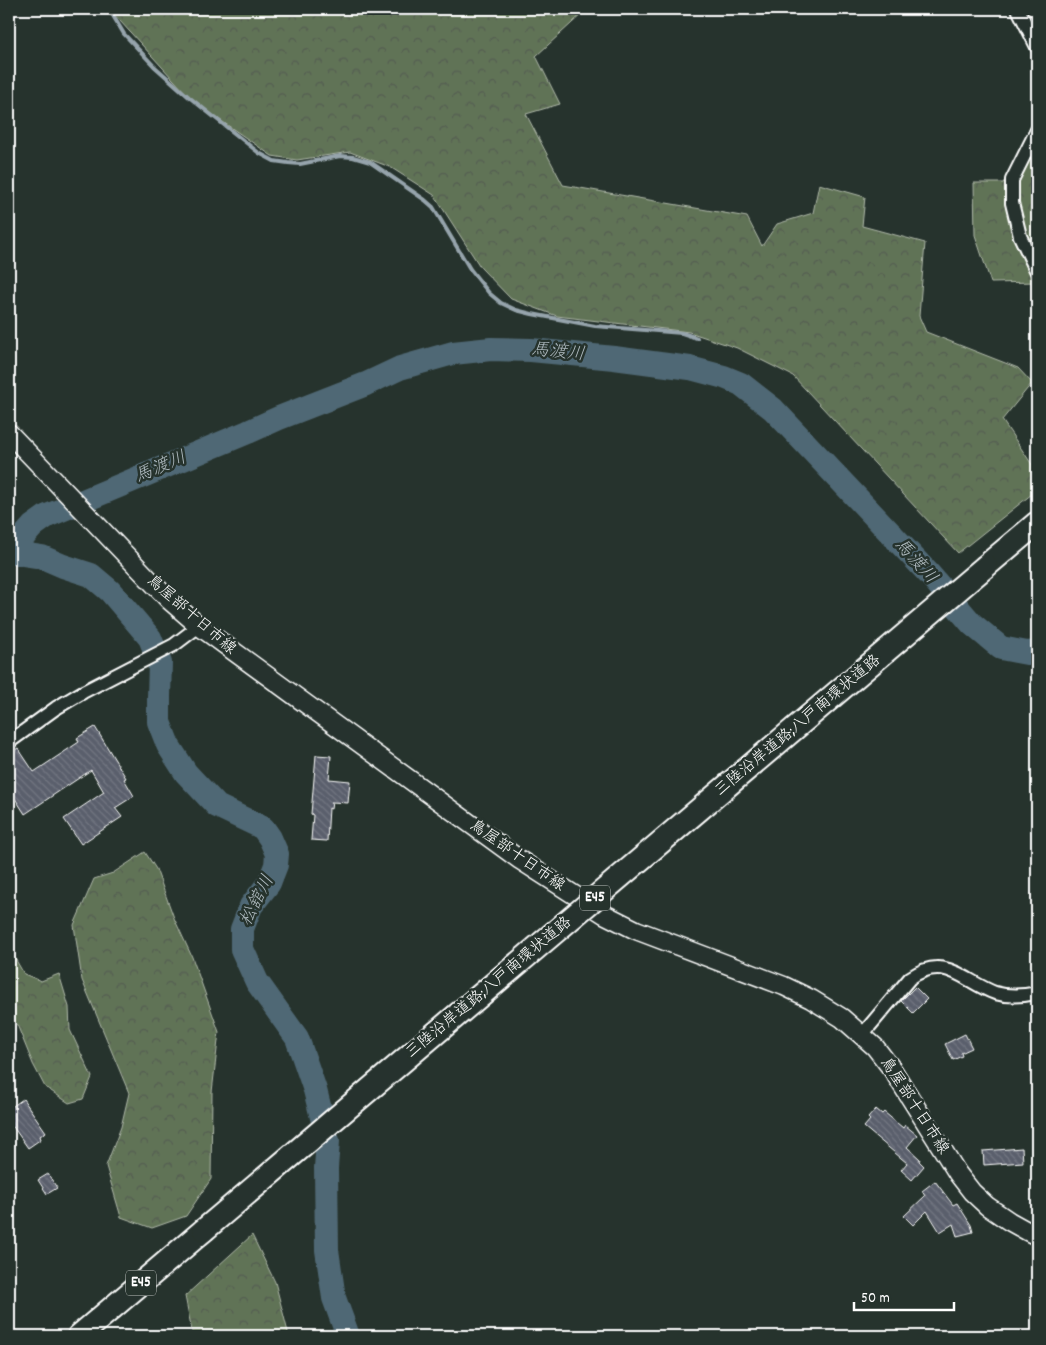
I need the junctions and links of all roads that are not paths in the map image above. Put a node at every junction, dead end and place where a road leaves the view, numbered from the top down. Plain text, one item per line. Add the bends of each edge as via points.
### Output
1 (1018, 9) edge
2 (1037, 47) edge
3 (1037, 130) edge
4 (1037, 272) edge
5 (9, 433) edge
6 (1037, 523) edge
7 (199, 626) junction
8 (9, 742) edge
9 (1037, 993) edge
10 (862, 1035) junction
11 (1037, 1236) edge
12 (79, 1336) edge

1 - 2 street
3 - 4 street via 1012,180 1012,203 1020,236
5 - 7 main road, 鳥屋部十日市線 via 169,600
6 - 12 highway, 三陸沿岸道路;八戸南環状道路 / E45, bridge
7 - 8 street via 170,647 56,708
7 - 10 main road, 鳥屋部十日市線 via 520,860 604,914 636,930 784,986 842,1018
9 - 10 street via 1012,996 995,992 951,970 929,969 910,978
10 - 11 main road, 鳥屋部十日市線 via 892,1069 972,1192 987,1206

